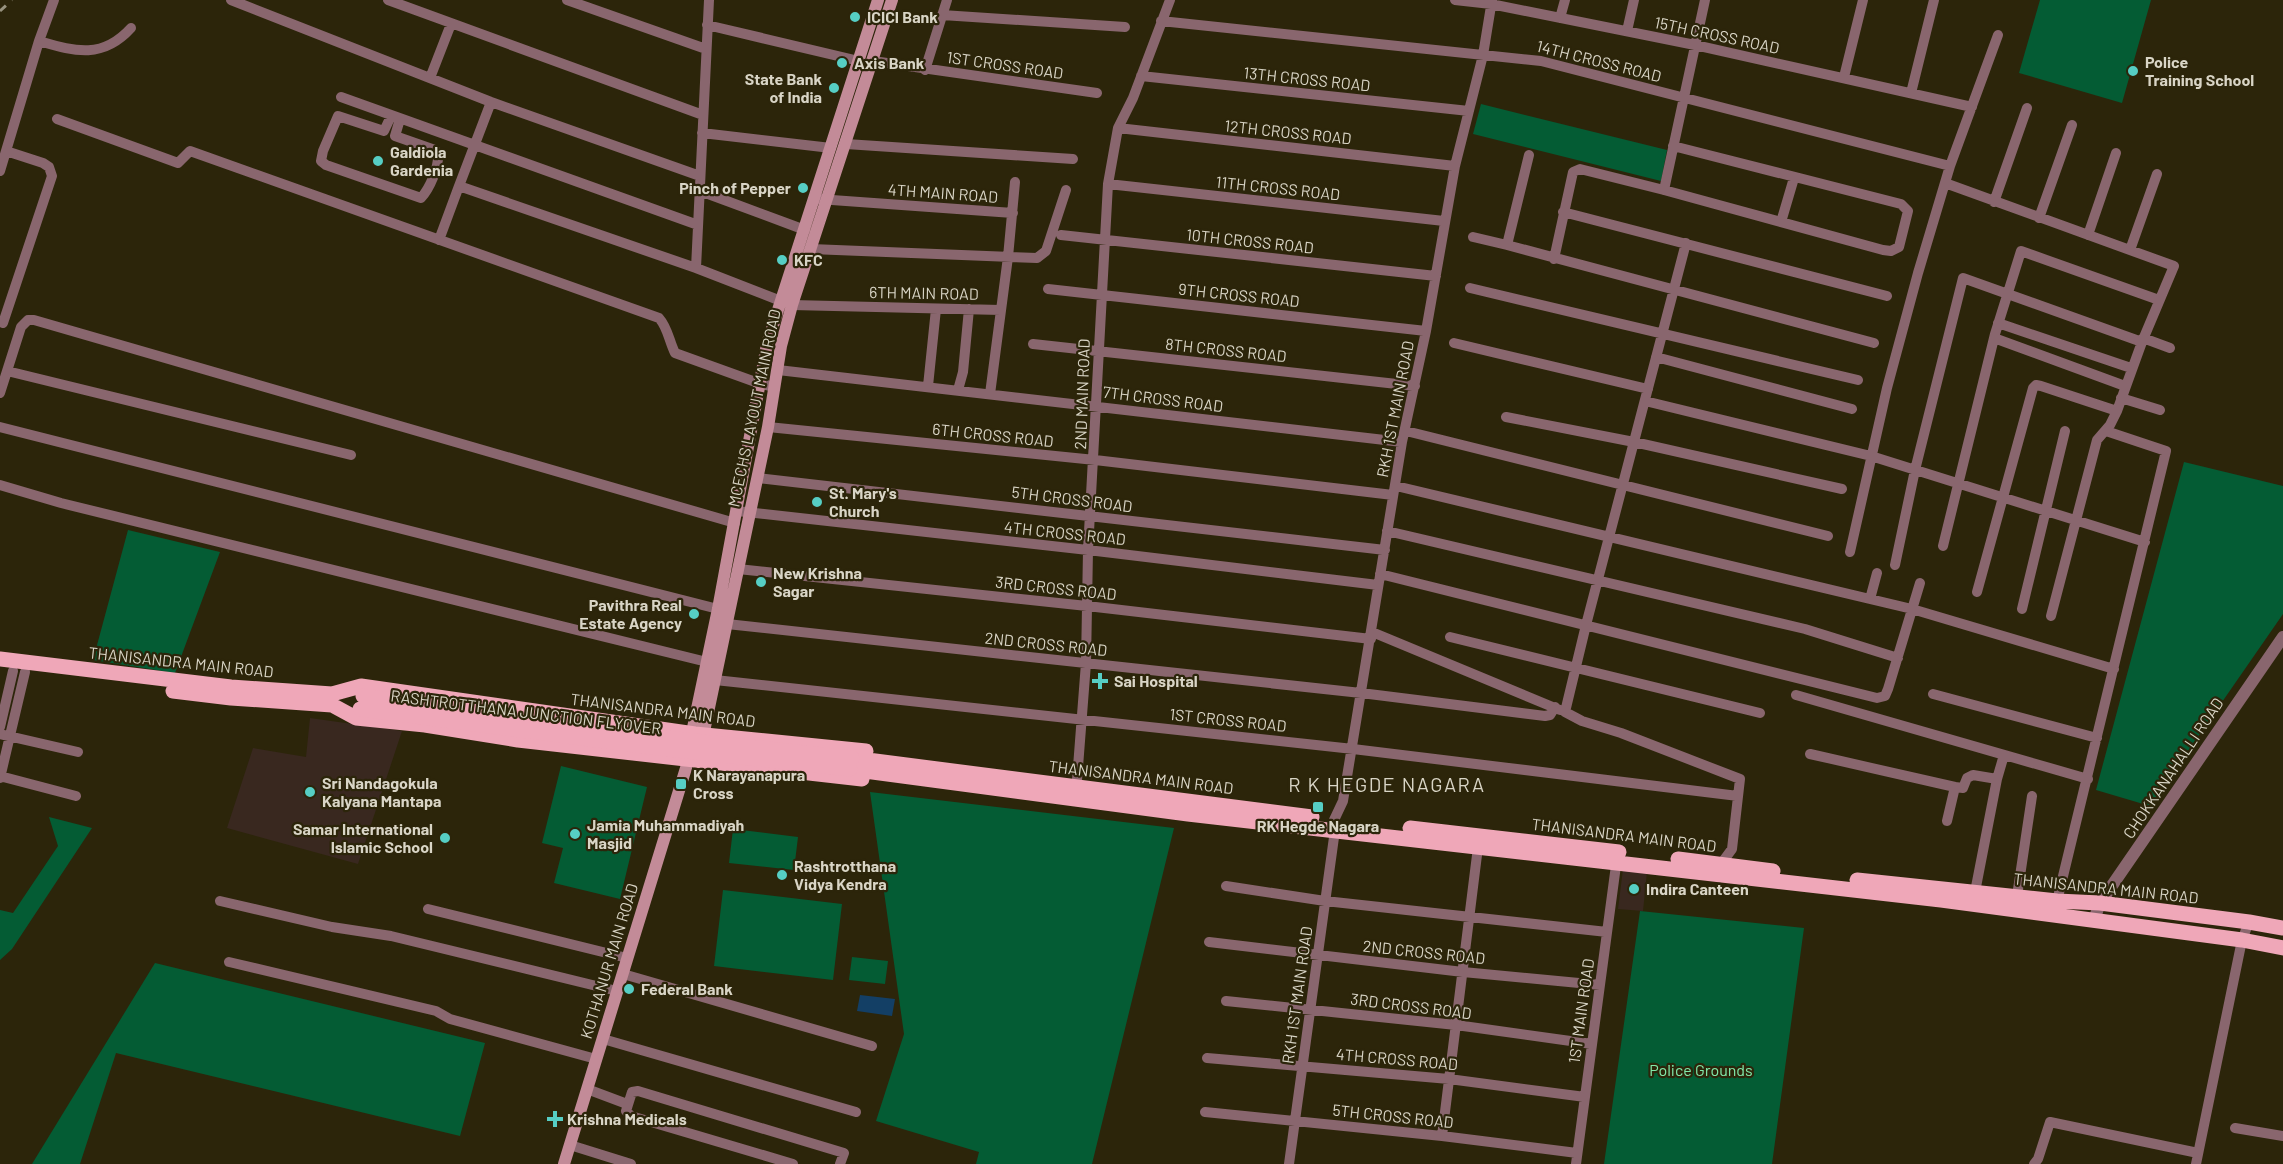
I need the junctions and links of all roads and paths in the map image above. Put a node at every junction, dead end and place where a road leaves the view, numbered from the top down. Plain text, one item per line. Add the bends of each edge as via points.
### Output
1 (54, 0) edge
2 (231, 0) edge
3 (388, 0) edge
4 (567, 0) edge
5 (709, 0) edge
6 (878, 0) edge
7 (892, 0) edge
8 (947, 0) edge
9 (1170, 0) edge
10 (1455, 0) edge
11 (1564, 0) edge
12 (1634, 0) edge
13 (1705, 0) edge
14 (1863, 0) edge
15 (1934, 0) edge
16 (1492, 2) edge
17 (942, 15) junction
18 (1560, 18) junction
19 (1161, 21) junction
20 (451, 24) junction
21 (708, 25) junction
22 (1125, 27) dead end
23 (131, 28) dead end
24 (1627, 31) junction
25 (1998, 35) dead end
26 (39, 41) junction
27 (1695, 45) junction
28 (706, 49) junction
29 (1483, 55) junction
30 (859, 61) junction
31 (873, 61) junction
32 (925, 70) junction
33 (1141, 76) junction
34 (1844, 77) junction
35 (430, 78) junction
36 (1097, 93) dead end
37 (1911, 93) junction
38 (341, 97) dead end
39 (1683, 97) junction
40 (491, 102) junction
41 (1972, 107) junction
42 (1128, 108) junction
43 (2027, 108) dead end
44 (1469, 111) junction
45 (703, 115) junction
46 (396, 117) junction
47 (57, 119) dead end
48 (2072, 124) dead end
49 (1118, 128) junction
50 (1132, 129) junction
51 (702, 133) junction
52 (846, 144) junction
53 (474, 146) junction
54 (1673, 146) junction
55 (831, 148) junction
56 (6, 150) junction
57 (2116, 153) dead end
58 (1528, 155) dead end
59 (1073, 159) dead end
60 (1455, 166) junction
61 (1950, 166) junction
62 (0, 171) edge
63 (2157, 174) dead end
64 (700, 176) junction
65 (1794, 178) junction
66 (1015, 182) dead end
67 (1945, 183) junction
68 (1108, 184) junction
69 (459, 186) junction
70 (1664, 189) junction
71 (1066, 190) dead end
72 (700, 191) junction
73 (821, 199) junction
74 (1994, 202) junction
75 (1563, 212) junction
76 (1013, 213) junction
77 (2040, 218) junction
78 (1444, 221) junction
79 (1781, 222) junction
80 (698, 225) junction
81 (805, 230) junction
82 (1061, 235) dead end
83 (2088, 235) junction
84 (1473, 237) dead end
85 (439, 240) junction
86 (1104, 241) junction
87 (1686, 243) junction
88 (1507, 245) junction
89 (811, 249) junction
90 (2130, 250) junction
91 (1008, 257) junction
92 (1554, 259) junction
93 (696, 268) junction
94 (1436, 276) junction
95 (1470, 288) dead end
96 (1048, 289) dead end
97 (1674, 290) junction
98 (2007, 294) junction
99 (1101, 295) junction
100 (1887, 296) dead end
101 (2159, 300) junction
102 (787, 303) junction
103 (936, 309) junction
104 (969, 309) junction
105 (1001, 309) junction
106 (2, 322) edge
107 (1998, 323) junction
108 (21, 327) junction
109 (1426, 331) junction
110 (1662, 334) junction
111 (1994, 338) junction
112 (2142, 340) junction
113 (1874, 342) dead end
114 (1454, 343) dead end
115 (1033, 344) dead end
116 (2170, 348) dead end
117 (1099, 351) junction
118 (1656, 357) junction
119 (2131, 368) junction
120 (778, 370) junction
121 (7, 371) junction
122 (1858, 380) dead end
123 (761, 384) junction
124 (928, 386) junction
125 (1415, 386) junction
126 (2125, 386) junction
127 (775, 387) junction
128 (1648, 389) junction
129 (958, 390) junction
130 (0, 392) edge
131 (990, 394) junction
132 (2121, 398) junction
133 (1645, 401) junction
134 (1096, 406) junction
135 (1852, 409) dead end
136 (2160, 410) dead end
137 (2117, 411) junction
138 (1506, 417) dead end
139 (0, 427) edge
140 (768, 427) junction
141 (2106, 430) junction
142 (1406, 431) junction
143 (2065, 431) dead end
144 (1402, 442) junction
145 (1634, 442) junction
146 (351, 455) dead end
147 (1871, 456) junction
148 (1095, 460) junction
149 (1915, 470) junction
150 (757, 478) junction
151 (1623, 484) junction
152 (1958, 484) junction
153 (0, 485) edge
154 (1842, 489) dead end
155 (1394, 490) junction
156 (2004, 498) junction
157 (2045, 511) junction
158 (740, 516) junction
159 (1091, 517) junction
160 (2076, 520) junction
161 (1388, 531) junction
162 (1609, 536) junction
163 (1828, 536) dead end
164 (2145, 542) junction
165 (1942, 546) dead end
166 (1088, 550) junction
167 (1384, 550) junction
168 (1850, 552) dead end
169 (1895, 565) dead end
170 (738, 569) junction
171 (1380, 573) junction
172 (1877, 573) dead end
173 (1597, 581) junction
174 (1920, 583) dead end
175 (1378, 585) junction
176 (1977, 592) dead end
177 (1870, 599) junction
178 (1087, 606) junction
179 (718, 609) junction
180 (1912, 609) junction
181 (2022, 609) dead end
182 (2051, 615) dead end
183 (727, 624) junction
184 (1586, 625) junction
185 (1371, 636) junction
186 (1450, 637) dead end
187 (2283, 637) edge
188 (1898, 658) junction
189 (0, 659) edge
190 (707, 662) junction
191 (1086, 663) junction
192 (1575, 667) junction
193 (2114, 669) junction
194 (13, 670) edge
195 (715, 680) junction
196 (1362, 693) junction
197 (1933, 694) dead end
198 (429, 695) junction
199 (1796, 695) dead end
200 (332, 699) junction
201 (1560, 710) junction
202 (1760, 713) dead end
203 (1082, 720) junction
204 (425, 725) junction
205 (0, 727) edge
206 (697, 730) junction
207 (5, 735) edge
208 (2097, 738) junction
209 (1353, 749) junction
210 (78, 752) dead end
211 (1810, 754) dead end
212 (2004, 755) junction
213 (690, 763) junction
214 (887, 768) junction
215 (0, 777) edge
216 (1997, 778) junction
217 (2088, 779) junction
218 (1955, 787) junction
219 (1076, 794) junction
220 (2032, 795) dead end
221 (75, 796) dead end
222 (1738, 796) junction
223 (1947, 821) dead end
224 (1333, 825) junction
225 (1478, 847) junction
226 (1618, 857) junction
227 (1721, 864) junction
228 (1226, 886) dead end
229 (1975, 892) junction
230 (2017, 896) junction
231 (220, 901) dead end
232 (1325, 901) junction
233 (2057, 901) junction
234 (2100, 903) junction
235 (428, 909) dead end
236 (1470, 916) junction
237 (2094, 920) junction
238 (2249, 922) junction
239 (2283, 928) edge
240 (1607, 932) junction
241 (2242, 940) junction
242 (1209, 942) dead end
243 (2283, 948) edge
244 (1318, 955) junction
245 (627, 958) junction
246 (229, 962) dead end
247 (1462, 972) junction
248 (623, 974) junction
249 (1600, 985) junction
250 (617, 992) junction
251 (1226, 1001) dead end
252 (1310, 1009) junction
253 (1456, 1025) junction
254 (603, 1039) junction
255 (1592, 1044) junction
256 (872, 1046) dead end
257 (1207, 1058) dead end
258 (596, 1059) junction
259 (1302, 1066) junction
260 (1449, 1079) junction
261 (587, 1089) junction
262 (1585, 1097) junction
263 (627, 1104) junction
264 (856, 1112) dead end
265 (1205, 1112) dead end
266 (1294, 1121) junction
267 (2235, 1128) dead end
268 (1442, 1136) junction
269 (2283, 1136) edge
270 (570, 1145) junction
271 (1576, 1158) edge
272 (2197, 1159) edge
273 (564, 1164) edge
274 (631, 1164) edge
275 (793, 1164) edge
276 (840, 1164) edge
277 (1289, 1164) edge
278 (2034, 1164) edge

1 - 26 street
2 - 35 street
3 - 20 street
4 - 28 street
5 - 21 street
6 - 30 main road, MCECHS LAYOUT MAIN ROAD
7 - 31 main road, MCECHS LAYOUT MAIN ROAD
8 - 17 street
9 - 19 street, 2ND MAIN ROAD
10 - 16 street, 15TH CROSS ROAD
11 - 18 street
12 - 24 street
13 - 27 street
14 - 34 street
15 - 37 street
16 - 18 street, 15TH CROSS ROAD
16 - 29 street, RKH 1ST MAIN ROAD
17 - 22 street
17 - 32 street
18 - 24 street, 15TH CROSS ROAD
19 - 29 street, 14TH CROSS ROAD
19 - 33 street, 2ND MAIN ROAD
20 - 35 street
20 - 45 street
21 - 28 street
21 - 30 street
23 - 26 street via 123,37 88,52
24 - 27 street, 15TH CROSS ROAD
25 - 41 street
26 - 56 street
27 - 34 street, 15TH CROSS ROAD
27 - 39 street
28 - 45 street
29 - 39 street, 14TH CROSS ROAD via 1541,61
29 - 44 street, RKH 1ST MAIN ROAD
30 - 55 main road, MCECHS LAYOUT MAIN ROAD
31 - 32 street, 1ST CROSS ROAD
31 - 52 main road, MCECHS LAYOUT MAIN ROAD
32 - 36 street, 1ST CROSS ROAD
33 - 42 street, 2ND MAIN ROAD
33 - 44 street, 13TH CROSS ROAD
34 - 37 street, 15TH CROSS ROAD
35 - 40 street
37 - 41 street, 15TH CROSS ROAD
38 - 46 street
39 - 54 street
39 - 61 street, 14TH CROSS ROAD
40 - 53 street
40 - 64 street
41 - 61 street
42 - 49 street, 2ND MAIN ROAD
42 - 50 street
43 - 74 street
44 - 60 street, RKH 1ST MAIN ROAD
45 - 51 street
46 - 46 street via 395,136 438,154 435,171 421,198 321,161 338,116 384,131
46 - 53 street
47 - 85 street via 178,163 190,151
48 - 77 street
49 - 50 street, 12TH CROSS ROAD
49 - 68 street, 2ND MAIN ROAD
50 - 60 street, 12TH CROSS ROAD
51 - 55 street
51 - 64 street
52 - 59 street
52 - 73 main road, MCECHS LAYOUT MAIN ROAD
53 - 69 street
53 - 80 street
54 - 65 street
54 - 70 street
55 - 73 main road, MCECHS LAYOUT MAIN ROAD
56 - 62 street
56 - 106 street via 43,163 52,176
57 - 83 street
58 - 88 street
60 - 78 street, RKH 1ST MAIN ROAD
61 - 67 street
63 - 90 street
64 - 72 street
65 - 79 street
65 - 79 street via 1901,204 1908,211 1899,247 1883,250
66 - 76 street
67 - 74 street
67 - 147 street
68 - 78 street, 11TH CROSS ROAD
68 - 86 street, 2ND MAIN ROAD
69 - 85 street
69 - 93 street, 6TH MAIN ROAD
70 - 75 street via 1580,169 1574,172
70 - 79 street
71 - 91 street via 1042,256
72 - 80 street
72 - 81 street
73 - 76 street, 4TH MAIN ROAD
73 - 81 main road, MCECHS LAYOUT MAIN ROAD
73 - 89 main road, MCECHS LAYOUT MAIN ROAD
74 - 77 street
75 - 87 street
75 - 92 street
76 - 91 street, 4TH MAIN ROAD
77 - 83 street
78 - 94 street, RKH 1ST MAIN ROAD
80 - 93 street
81 - 102 main road, MCECHS LAYOUT MAIN ROAD
82 - 86 street, 10TH CROSS ROAD
83 - 90 street
84 - 88 street
85 - 123 street via 659,318 675,353
86 - 94 street, 10TH CROSS ROAD
86 - 99 street, 2ND MAIN ROAD
87 - 97 street
87 - 100 street
88 - 92 street
89 - 91 street
89 - 102 main road, MCECHS LAYOUT MAIN ROAD
90 - 101 street via 2174,266
91 - 105 street, 6TH MAIN ROAD
92 - 97 street
93 - 102 street, 6TH MAIN ROAD
94 - 109 street, RKH 1ST MAIN ROAD
95 - 110 street
96 - 99 street, 9TH CROSS ROAD
97 - 110 street
97 - 113 street
98 - 101 street via 2021,252
98 - 107 street
98 - 112 street
98 - 149 street via 1963,278
99 - 109 street, 9TH CROSS ROAD
99 - 117 street, 2ND MAIN ROAD
101 - 112 street
102 - 103 street, 6TH MAIN ROAD
102 - 120 main road, MCECHS LAYOUT MAIN ROAD
102 - 123 main road, MCECHS LAYOUT MAIN ROAD via 767,344
103 - 104 street, 6TH MAIN ROAD
103 - 124 street
104 - 105 street, 6TH MAIN ROAD
104 - 129 street
105 - 131 street
106 - 108 street, 4TH CROSS ROAD
107 - 111 street
107 - 119 street
108 - 121 street
108 - 158 street, 4TH CROSS ROAD via 34,320
109 - 125 street, RKH 1ST MAIN ROAD
110 - 118 street
110 - 122 street
111 - 126 street
111 - 152 street
112 - 116 street
112 - 119 street
114 - 128 street
115 - 117 street, 8TH CROSS ROAD
117 - 125 street, 8TH CROSS ROAD
117 - 134 street, 2ND MAIN ROAD
118 - 128 street
118 - 135 street
119 - 126 street
120 - 124 street, 7TH CROSS ROAD
120 - 127 main road, MCECHS LAYOUT MAIN ROAD
121 - 130 street
121 - 146 street
123 - 127 street
123 - 158 main road, MCECHS LAYOUT MAIN ROAD
124 - 129 street, 7TH CROSS ROAD
125 - 142 street, RKH 1ST MAIN ROAD
126 - 132 street
127 - 140 main road, MCECHS LAYOUT MAIN ROAD
128 - 133 street
129 - 131 street, 7TH CROSS ROAD
131 - 134 street, 7TH CROSS ROAD
132 - 136 street
132 - 137 street
133 - 145 street
133 - 147 street
134 - 144 street, 7TH CROSS ROAD
134 - 148 street, 2ND MAIN ROAD
137 - 141 street
137 - 156 street via 2036,385
138 - 145 street
139 - 179 street
140 - 148 street, 6TH CROSS ROAD
140 - 150 main road, MCECHS LAYOUT MAIN ROAD
141 - 160 street via 2097,440
141 - 164 street via 2166,451
142 - 144 street, RKH 1ST MAIN ROAD
142 - 151 street
143 - 157 street
144 - 155 street, RKH 1ST MAIN ROAD
145 - 151 street
145 - 154 street
147 - 149 street
147 - 168 street
148 - 155 street, 6TH CROSS ROAD
148 - 159 street, 2ND MAIN ROAD
149 - 152 street
149 - 169 street
150 - 158 main road, MCECHS LAYOUT MAIN ROAD
150 - 159 street, 5TH CROSS ROAD
151 - 162 street
151 - 163 street
152 - 156 street
152 - 165 street
153 - 190 street
155 - 161 street, RKH 1ST MAIN ROAD
155 - 162 street, 6TH CROSS ROAD
156 - 157 street
156 - 176 street
157 - 160 street
157 - 181 street
158 - 166 street, 4TH CROSS ROAD
158 - 170 main road, MCECHS LAYOUT MAIN ROAD
158 - 179 main road, MCECHS LAYOUT MAIN ROAD
159 - 166 street, 2ND MAIN ROAD
159 - 167 street, 5TH CROSS ROAD
160 - 164 street
160 - 182 street
161 - 167 street, RKH 1ST MAIN ROAD
161 - 173 street
162 - 173 street
162 - 177 street, 6TH CROSS ROAD
164 - 193 street
166 - 175 street, 4TH CROSS ROAD
166 - 178 street, 2ND MAIN ROAD
167 - 171 street, RKH 1ST MAIN ROAD
170 - 178 street, 3RD CROSS ROAD
170 - 183 main road, MCECHS LAYOUT MAIN ROAD
171 - 175 street, RKH 1ST MAIN ROAD
171 - 184 street
172 - 177 street
173 - 184 street
173 - 188 street via 1805,628
174 - 180 street
175 - 185 street, RKH 1ST MAIN ROAD
177 - 180 street, 6TH CROSS ROAD
178 - 185 street, 3RD CROSS ROAD
178 - 191 street, 2ND MAIN ROAD
179 - 190 main road, MCECHS LAYOUT MAIN ROAD
180 - 188 street
180 - 193 street, 6TH CROSS ROAD
183 - 191 street, 2ND CROSS ROAD
183 - 195 main road, MCECHS LAYOUT MAIN ROAD
184 - 188 street via 1877,698 1885,696
184 - 192 street
185 - 196 street, RKH 1ST MAIN ROAD
185 - 201 street, 3RD CROSS ROAD
186 - 192 street
187 - 234 street, CHOKKANAHALLI ROAD
189 - 200 main road, THANISANDRA MAIN ROAD
190 - 206 main road, MCECHS LAYOUT MAIN ROAD
191 - 196 street, 2ND CROSS ROAD
191 - 203 street, 2ND MAIN ROAD
192 - 201 street
192 - 202 street
193 - 208 street
194 - 200 main road, THANISANDRA MAIN ROAD via 231,698
194 - 205 street
194 - 207 street
195 - 203 street, 1ST CROSS ROAD
195 - 206 main road, MCECHS LAYOUT MAIN ROAD
196 - 201 street, 2ND CROSS ROAD via 1545,716
196 - 209 street, RKH 1ST MAIN ROAD
197 - 208 street
198 - 200 main road, THANISANDRA MAIN ROAD via 361,686
198 - 204 main road
198 - 206 main road, THANISANDRA MAIN ROAD via 671,731
199 - 212 street
200 - 204 main road, THANISANDRA MAIN ROAD via 356,718
200 - 214 main road, RASHTROTTHANA JUNCTION FLYOVER, bridge
201 - 222 street, 3RD CROSS ROAD via 1740,779
203 - 209 street, 1ST CROSS ROAD
203 - 219 street, 2ND MAIN ROAD
204 - 213 main road, THANISANDRA MAIN ROAD
206 - 213 main road, MCECHS LAYOUT MAIN ROAD
206 - 214 main road, THANISANDRA MAIN ROAD via 882,753
207 - 210 street
207 - 215 street
208 - 217 street
209 - 222 street, 1ST CROSS ROAD
209 - 224 street, RKH 1ST MAIN ROAD via 1343,801
211 - 218 street
212 - 216 street
212 - 217 street
213 - 214 main road, THANISANDRA MAIN ROAD via 878,781
213 - 245 main road, KOTHANUR MAIN ROAD
214 - 219 main road, THANISANDRA MAIN ROAD
215 - 221 street
216 - 218 street via 1973,775 1963,788
216 - 229 street
217 - 233 street
218 - 223 street
219 - 224 main road, THANISANDRA MAIN ROAD
220 - 230 street
222 - 227 street via 1732,849
224 - 225 main road, THANISANDRA MAIN ROAD
224 - 226 main road, THANISANDRA MAIN ROAD
224 - 232 street, RKH 1ST MAIN ROAD
225 - 226 main road, THANISANDRA MAIN ROAD
225 - 236 street
226 - 227 main road, THANISANDRA MAIN ROAD
226 - 237 main road, THANISANDRA MAIN ROAD
226 - 240 street, 1ST MAIN ROAD
227 - 229 main road, THANISANDRA MAIN ROAD
228 - 232 street
229 - 230 main road, THANISANDRA MAIN ROAD
230 - 233 main road, THANISANDRA MAIN ROAD
231 - 250 street via 332,927 391,936
232 - 236 street
232 - 244 street, RKH 1ST MAIN ROAD
233 - 234 main road, THANISANDRA MAIN ROAD
234 - 237 street, CHOKKANAHALLI ROAD
234 - 238 main road, THANISANDRA MAIN ROAD
235 - 245 street
236 - 240 street
236 - 247 street
237 - 241 main road, THANISANDRA MAIN ROAD
238 - 239 main road, THANISANDRA MAIN ROAD
238 - 241 street
240 - 249 street, 1ST MAIN ROAD
241 - 243 main road, THANISANDRA MAIN ROAD
241 - 272 street
242 - 244 street, 2ND CROSS ROAD
244 - 247 street, 2ND CROSS ROAD
244 - 252 street, RKH 1ST MAIN ROAD
245 - 248 main road, KOTHANUR MAIN ROAD
246 - 258 street via 436,1011 450,1019
247 - 249 street, 2ND CROSS ROAD
247 - 253 street
248 - 250 main road, KOTHANUR MAIN ROAD
248 - 256 street
249 - 255 street, 1ST MAIN ROAD
250 - 254 main road, KOTHANUR MAIN ROAD
251 - 252 street, 3RD CROSS ROAD
252 - 253 street, 3RD CROSS ROAD
252 - 259 street, RKH 1ST MAIN ROAD
253 - 255 street, 3RD CROSS ROAD
253 - 260 street
254 - 258 main road, KOTHANUR MAIN ROAD
254 - 264 street
255 - 262 street, 1ST MAIN ROAD
257 - 259 street, 4TH CROSS ROAD
258 - 261 main road, KOTHANUR MAIN ROAD
259 - 260 street, 4TH CROSS ROAD
259 - 266 street, RKH 1ST MAIN ROAD
260 - 262 street, 4TH CROSS ROAD
260 - 268 street
261 - 263 street
261 - 270 main road, KOTHANUR MAIN ROAD
262 - 271 street, 1ST MAIN ROAD
263 - 275 street via 626,1111 631,1116
263 - 276 street via 632,1092 638,1091 844,1152
265 - 266 street, 5TH CROSS ROAD
266 - 268 street, 5TH CROSS ROAD
266 - 277 street, RKH 1ST MAIN ROAD
267 - 269 street
268 - 271 street, 5TH CROSS ROAD
270 - 273 main road, KOTHANUR MAIN ROAD
270 - 274 street
272 - 278 street via 2050,1122

